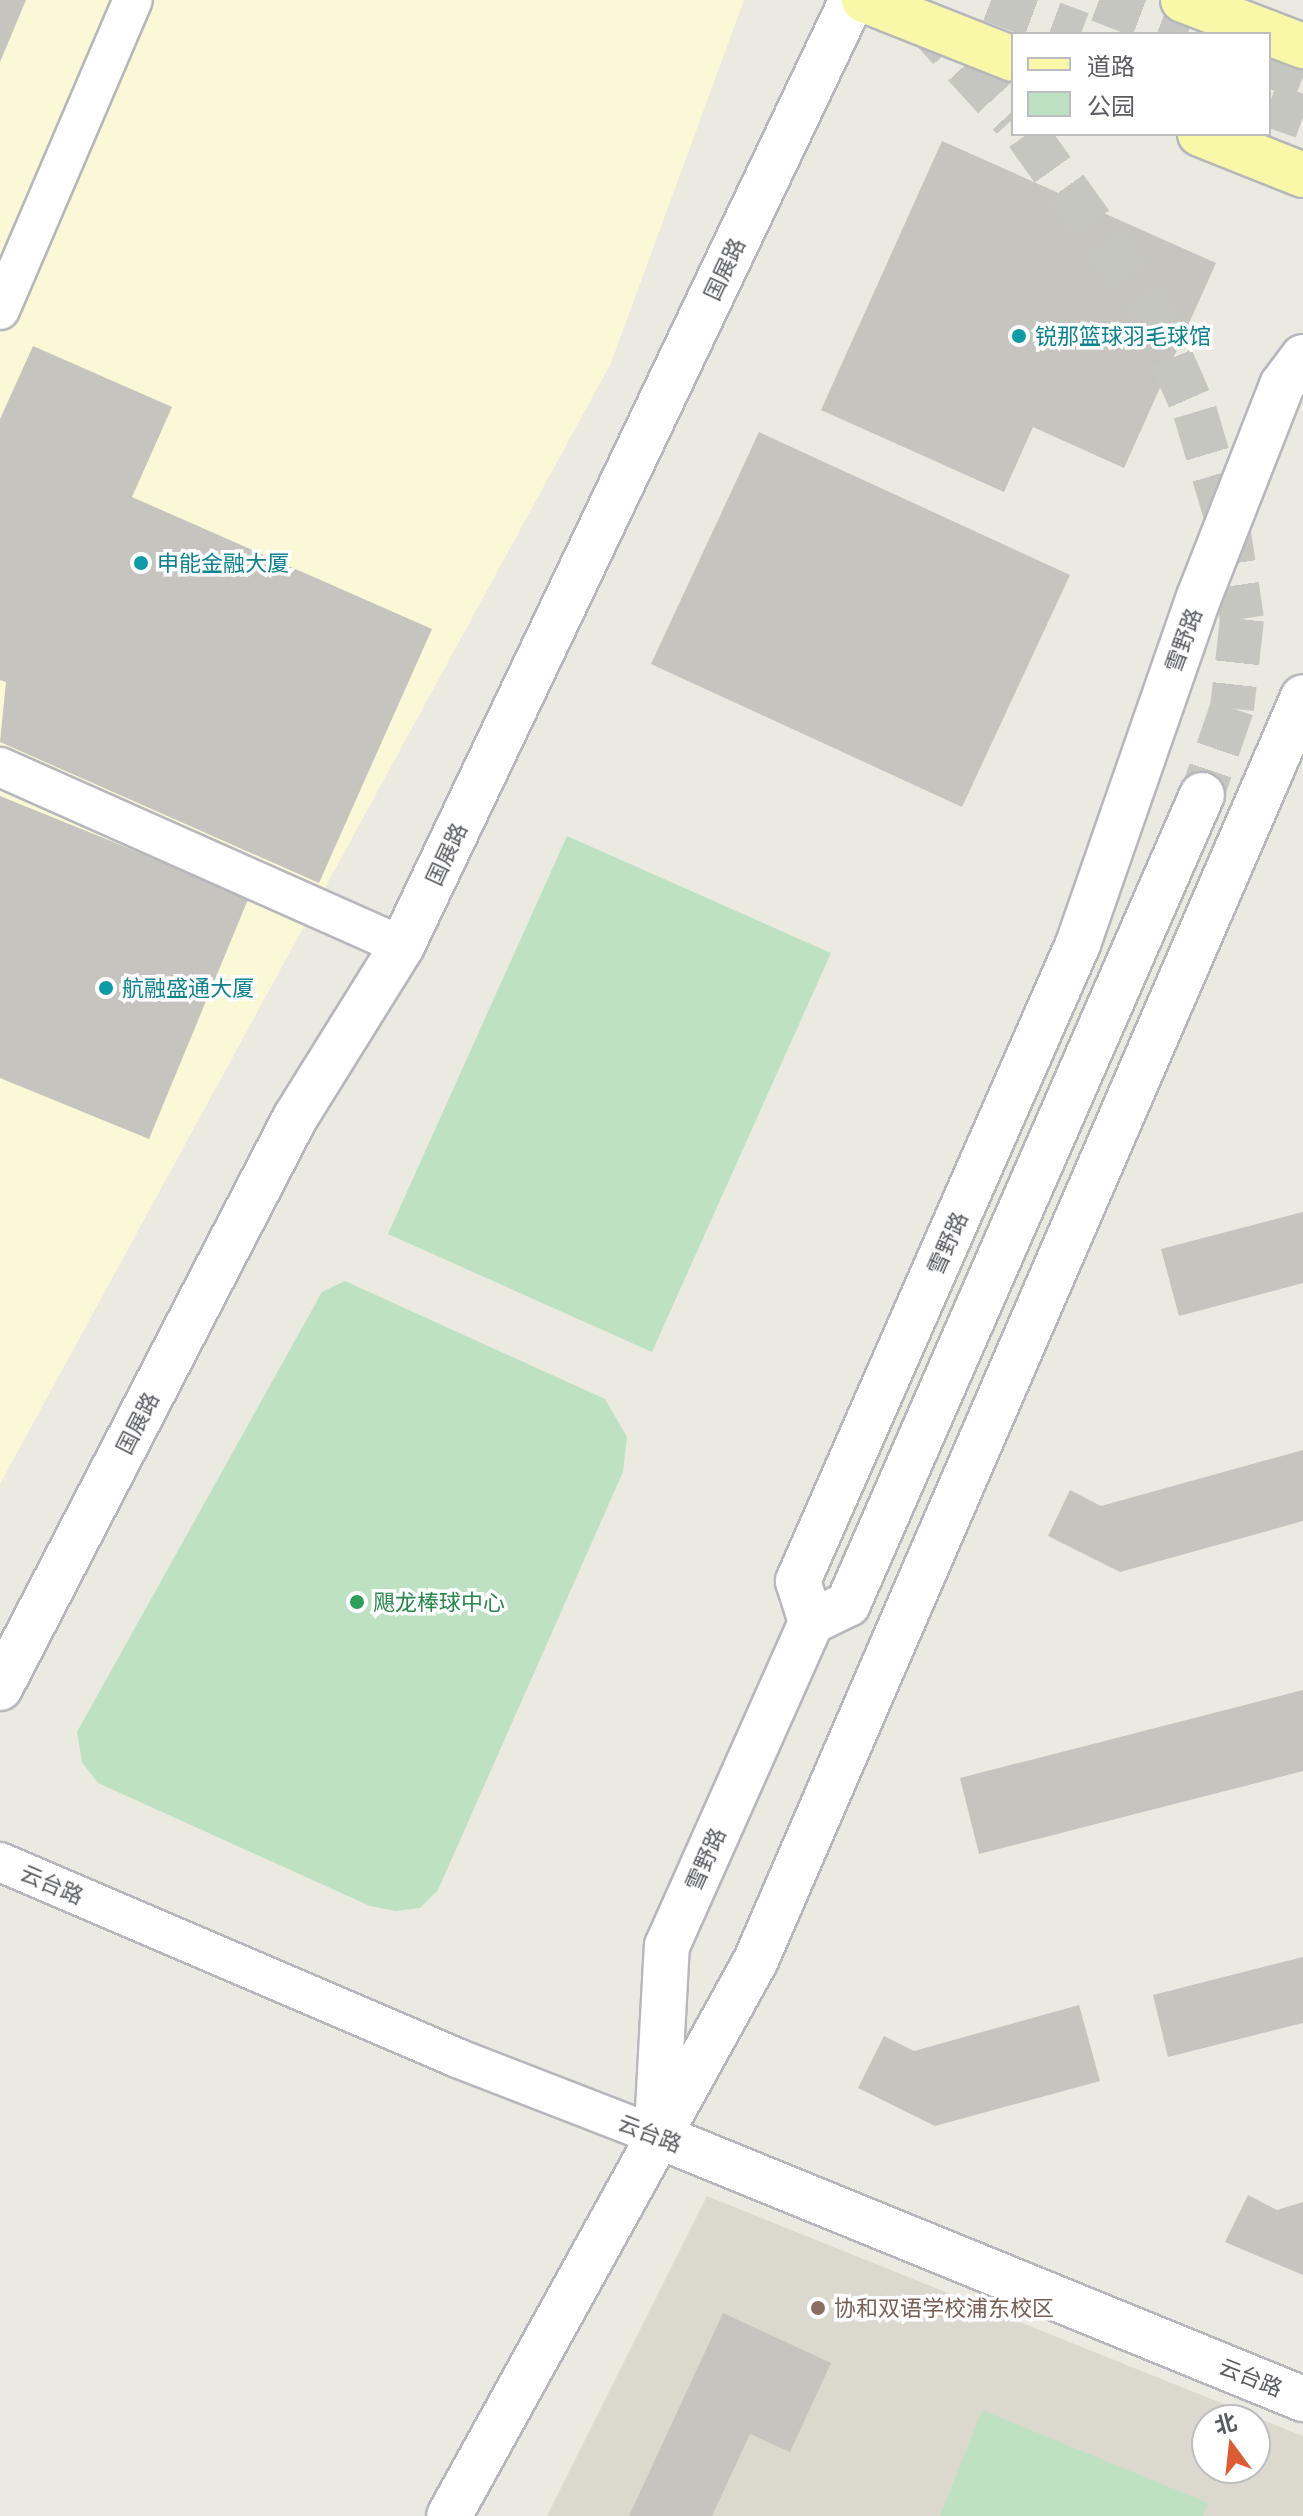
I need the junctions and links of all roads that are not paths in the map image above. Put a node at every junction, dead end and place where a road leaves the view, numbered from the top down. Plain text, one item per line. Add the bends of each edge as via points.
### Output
1 (133, 0) edge
2 (852, 0) edge
3 (864, 0) edge
4 (1183, 0) edge
5 (1266, 32) edge
6 (1271, 34) edge
7 (1303, 46) edge
8 (1011, 58) edge
9 (1205, 136) edge
10 (1303, 175) edge
11 (0, 310) edge
12 (1303, 357) edge
13 (1303, 697) edge
14 (0, 767) edge
15 (1202, 795) tunnel mouth
16 (402, 946) junction
17 (811, 1622) junction
18 (0, 1688) edge
19 (0, 1862) edge
20 (656, 2135) junction
21 (1303, 2399) edge
22 (449, 2516) edge

1 - 11 street
2 - 16 street, 国展路
3 - 8 main road
4 - 5 main road
6 - 7 main road
9 - 10 main road
12 - 17 street, 雪野路 via 1282,385 1204,583 1078,944 798,1581
13 - 20 street, 雪野路 via 756,1960
14 - 16 street
15 - 17 street via 848,1604
16 - 18 street, 国展路 via 295,1118
17 - 20 street, 雪野路 via 667,1946
19 - 20 street, 云台路 via 457,2058
20 - 21 street, 云台路
20 - 22 street, 雪野路

